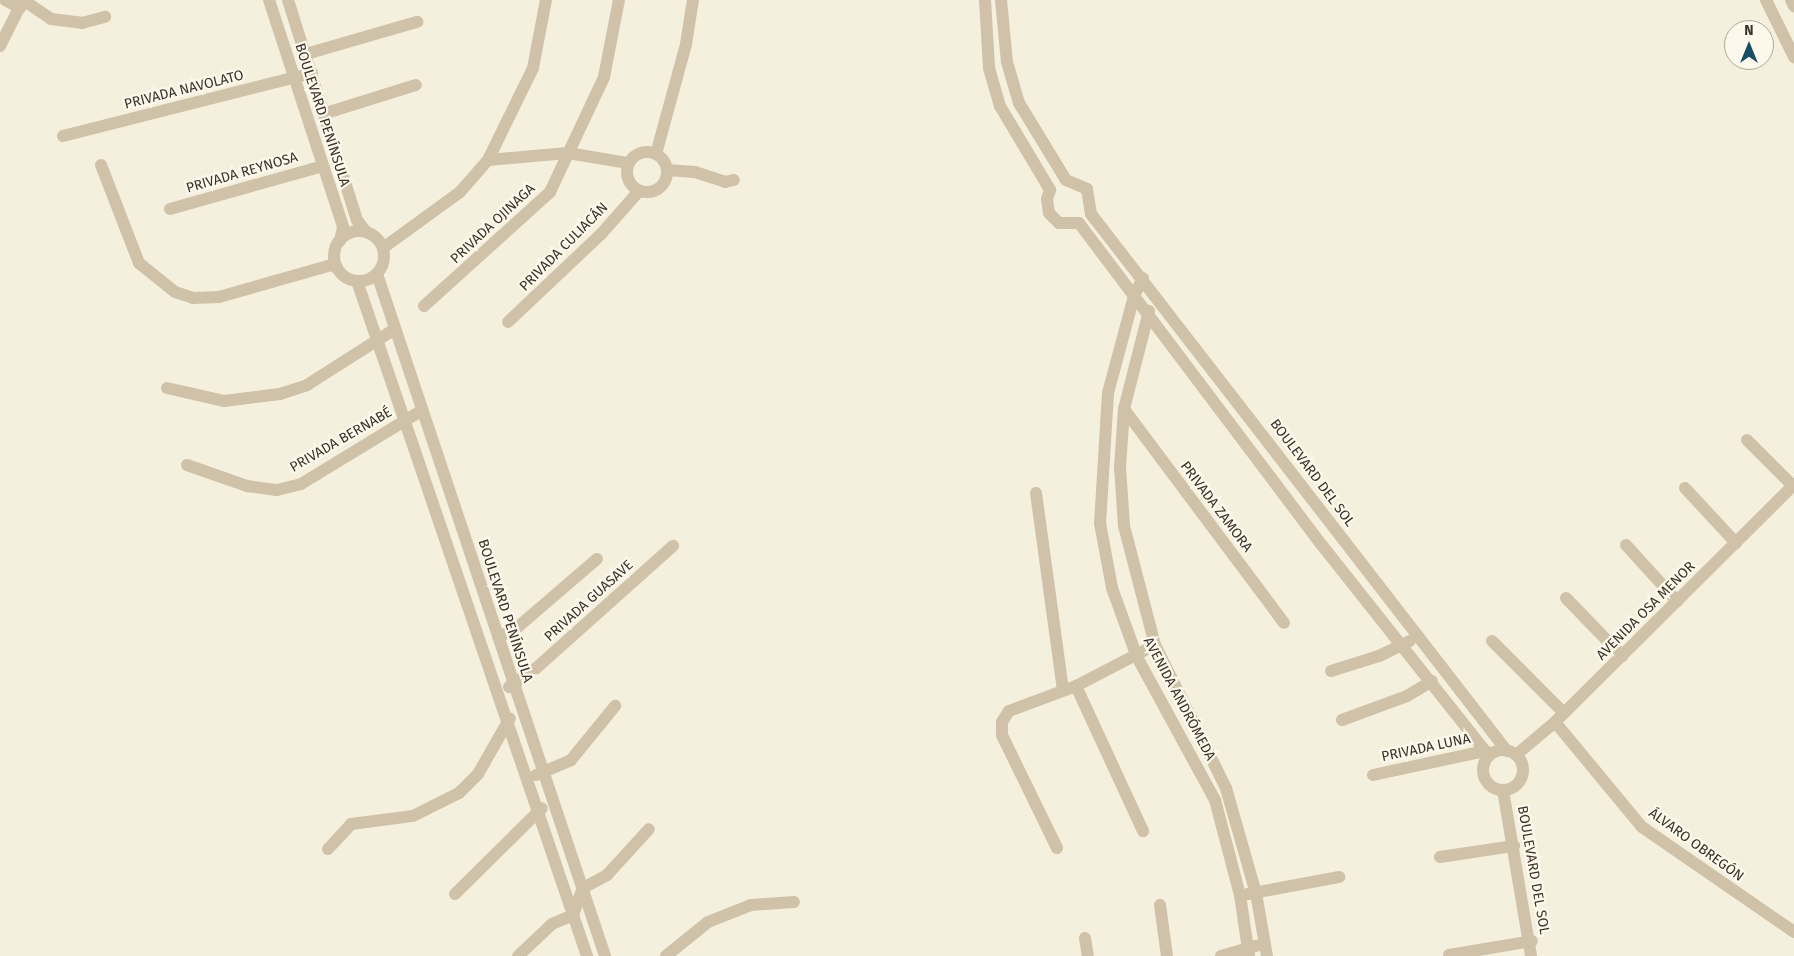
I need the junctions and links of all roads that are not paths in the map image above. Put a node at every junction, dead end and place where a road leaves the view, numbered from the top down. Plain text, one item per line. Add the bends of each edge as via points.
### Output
1 (5, 0) edge
2 (269, 0) edge
3 (288, 0) edge
4 (546, 0) edge
5 (619, 0) edge
6 (694, 0) edge
7 (985, 0) edge
8 (1001, 0) edge
9 (1766, 0) edge
10 (1791, 0) edge
11 (22, 3) edge
12 (1794, 6) edge
13 (105, 17) dead end
14 (417, 22) dead end
15 (0, 46) edge
16 (306, 54) junction
17 (1794, 57) edge
18 (312, 73) junction
19 (295, 79) junction
20 (416, 85) dead end
21 (326, 113) junction
22 (63, 136) dead end
23 (568, 153) junction
24 (656, 154) junction
25 (488, 160) junction
26 (628, 163) junction
27 (101, 165) dead end
28 (323, 166) junction
29 (667, 170) junction
30 (734, 180) dead end
31 (639, 190) junction
32 (170, 210) dead end
33 (366, 232) junction
34 (340, 241) junction
35 (384, 248) junction
36 (336, 268) junction
37 (377, 274) junction
38 (1143, 278) junction
39 (357, 281) junction
40 (1134, 296) junction
41 (1158, 297) junction
42 (424, 306) dead end
43 (1147, 314) junction
44 (508, 322) dead end
45 (395, 328) junction
46 (377, 341) junction
47 (167, 388) dead end
48 (1124, 409) junction
49 (422, 410) junction
50 (405, 420) junction
51 (1747, 440) dead end
52 (187, 465) dead end
53 (1793, 486) edge
54 (1685, 488) dead end
55 (1036, 493) dead end
56 (1736, 543) junction
57 (1626, 545) dead end
58 (673, 546) dead end
59 (597, 559) dead end
60 (1566, 598) dead end
61 (1677, 601) junction
62 (1284, 623) dead end
63 (1418, 635) junction
64 (498, 636) junction
65 (1492, 641) dead end
66 (1155, 645) junction
67 (1405, 645) junction
68 (1622, 656) junction
69 (1137, 657) junction
70 (1331, 671) dead end
71 (1432, 681) junction
72 (514, 684) junction
73 (1076, 686) junction
74 (1063, 690) junction
75 (498, 694) junction
76 (519, 702) junction
77 (615, 706) dead end
78 (1559, 718) junction
79 (1342, 720) dead end
80 (508, 723) junction
81 (1487, 753) junction
82 (1511, 753) junction
83 (544, 772) junction
84 (1373, 775) dead end
85 (527, 779) junction
86 (1503, 790) junction
87 (550, 793) junction
88 (539, 813) junction
89 (649, 829) dead end
90 (1143, 831) dead end
91 (1514, 846) junction
92 (328, 848) dead end
93 (1057, 848) dead end
94 (1440, 857) dead end
95 (1339, 877) dead end
96 (583, 888) junction
97 (1256, 893) junction
98 (455, 894) dead end
99 (1240, 895) junction
100 (794, 902) dead end
101 (1160, 905) dead end
102 (573, 915) junction
103 (1794, 932) edge
104 (1086, 938) dead end
105 (1532, 941) junction
106 (1249, 951) edge
107 (1267, 951) edge
108 (1449, 955) edge
109 (518, 956) edge
110 (588, 956) edge
111 (606, 956) edge
112 (666, 956) edge
113 (1088, 956) edge
114 (1167, 956) edge
115 (1221, 956) edge
116 (1531, 956) edge

1 - 11 street
2 - 19 street, BOULEVARD PENÍNSULA
3 - 16 street, BOULEVARD PENÍNSULA
4 - 25 street via 533,68
5 - 23 street, PRIVADA OJINAGA via 604,77
6 - 24 street via 686,44
7 - 40 street via 989,68 1000,106 1050,190 1046,206 1053,219 1066,225 1080,223
8 - 38 street, BOULEVARD DEL SOL via 1007,62 1019,103 1066,180 1087,189 1091,214
9 - 17 street
10 - 12 street
11 - 13 street via 51,19 82,23
11 - 15 street
14 - 16 street
16 - 18 street, BOULEVARD PENÍNSULA
18 - 19 street, PRIVADA NAVOLATO
18 - 21 street, BOULEVARD PENÍNSULA
19 - 22 street, PRIVADA NAVOLATO
19 - 28 street, BOULEVARD PENÍNSULA
20 - 21 street
21 - 33 street, BOULEVARD PENÍNSULA via 357,220
23 - 25 street
23 - 26 street
23 - 42 street, PRIVADA OJINAGA via 541,203
24 - 26 street via 643,152
24 - 29 street
25 - 35 street via 460,192
26 - 31 street via 626,176
27 - 36 street via 139,263 175,292 193,298 219,297 331,265
28 - 32 street, PRIVADA REYNOSA
28 - 34 street, BOULEVARD PENÍNSULA via 343,227
29 - 30 street via 695,172 725,182
29 - 31 street via 659,188
31 - 44 street, PRIVADA CULIACÁN via 602,233
33 - 34 street via 350,233
33 - 35 street
34 - 36 street via 334,251
35 - 37 street via 384,264
36 - 39 street
37 - 39 street
37 - 45 street, BOULEVARD PENÍNSULA
38 - 40 street, AVENIDA ANDRÓMEDA
38 - 41 street, BOULEVARD DEL SOL
39 - 46 street
40 - 43 street
40 - 69 street, AVENIDA ANDRÓMEDA via 1108,393 1100,523 1112,588
41 - 43 street, AVENIDA ANDRÓMEDA
41 - 63 street, BOULEVARD DEL SOL
43 - 48 street, AVENIDA ANDRÓMEDA
43 - 67 street via 1321,544
45 - 46 street
45 - 49 street, BOULEVARD PENÍNSULA
46 - 47 street via 307,385 280,394 224,401
46 - 50 street
48 - 62 street, PRIVADA ZAMORA
48 - 66 street, AVENIDA ANDRÓMEDA via 1120,467 1124,526
49 - 50 street, PRIVADA BERNABÉ
49 - 64 street, BOULEVARD PENÍNSULA
50 - 52 street, PRIVADA BERNABÉ via 301,484 277,490 247,486
50 - 75 street
51 - 53 street
53 - 56 street, AVENIDA OSA MENOR
54 - 56 street
55 - 74 street
56 - 61 street, AVENIDA OSA MENOR
57 - 61 street
58 - 72 street, PRIVADA GUASAVE
59 - 64 street via 512,632
60 - 68 street
61 - 68 street, AVENIDA OSA MENOR
63 - 67 street
63 - 82 street, BOULEVARD DEL SOL
64 - 72 street, BOULEVARD PENÍNSULA
65 - 78 street, ÁLVARO OBREGÓN
66 - 69 street
66 - 97 street, AVENIDA ANDRÓMEDA via 1226,788
67 - 70 street
67 - 71 street
68 - 78 street, AVENIDA OSA MENOR
69 - 73 street
69 - 99 street, AVENIDA ANDRÓMEDA via 1214,800
71 - 79 street via 1407,696
71 - 81 street
72 - 75 street, PRIVADA GUASAVE
72 - 76 street, BOULEVARD PENÍNSULA
73 - 74 street
73 - 90 street
74 - 93 street via 1009,711 1002,722 1002,735
75 - 80 street
76 - 80 street
76 - 83 street, BOULEVARD PENÍNSULA
77 - 83 street via 571,760
78 - 82 street, AVENIDA OSA MENOR
78 - 103 street, ÁLVARO OBREGÓN via 1642,827
80 - 85 street
80 - 92 street via 478,774 459,793 413,816 351,824
81 - 82 street
81 - 84 street, PRIVADA LUNA
81 - 86 street via 1483,769 1485,779 1492,787
82 - 86 street via 1523,774 1516,786
83 - 85 street
83 - 87 street, BOULEVARD PENÍNSULA
85 - 88 street
86 - 91 street, BOULEVARD DEL SOL
87 - 88 street
87 - 96 street, BOULEVARD PENÍNSULA
88 - 98 street
88 - 102 street
89 - 96 street via 607,875
91 - 94 street
91 - 105 street, BOULEVARD DEL SOL
95 - 97 street
96 - 102 street
96 - 111 street, BOULEVARD PENÍNSULA
97 - 99 street
97 - 107 street, AVENIDA ANDRÓMEDA
99 - 106 street, AVENIDA ANDRÓMEDA
100 - 112 street via 751,905 708,922
101 - 114 street
102 - 109 street via 552,924
102 - 110 street
104 - 113 street
105 - 108 street
105 - 116 street, BOULEVARD DEL SOL
106 - 107 street
106 - 115 street

